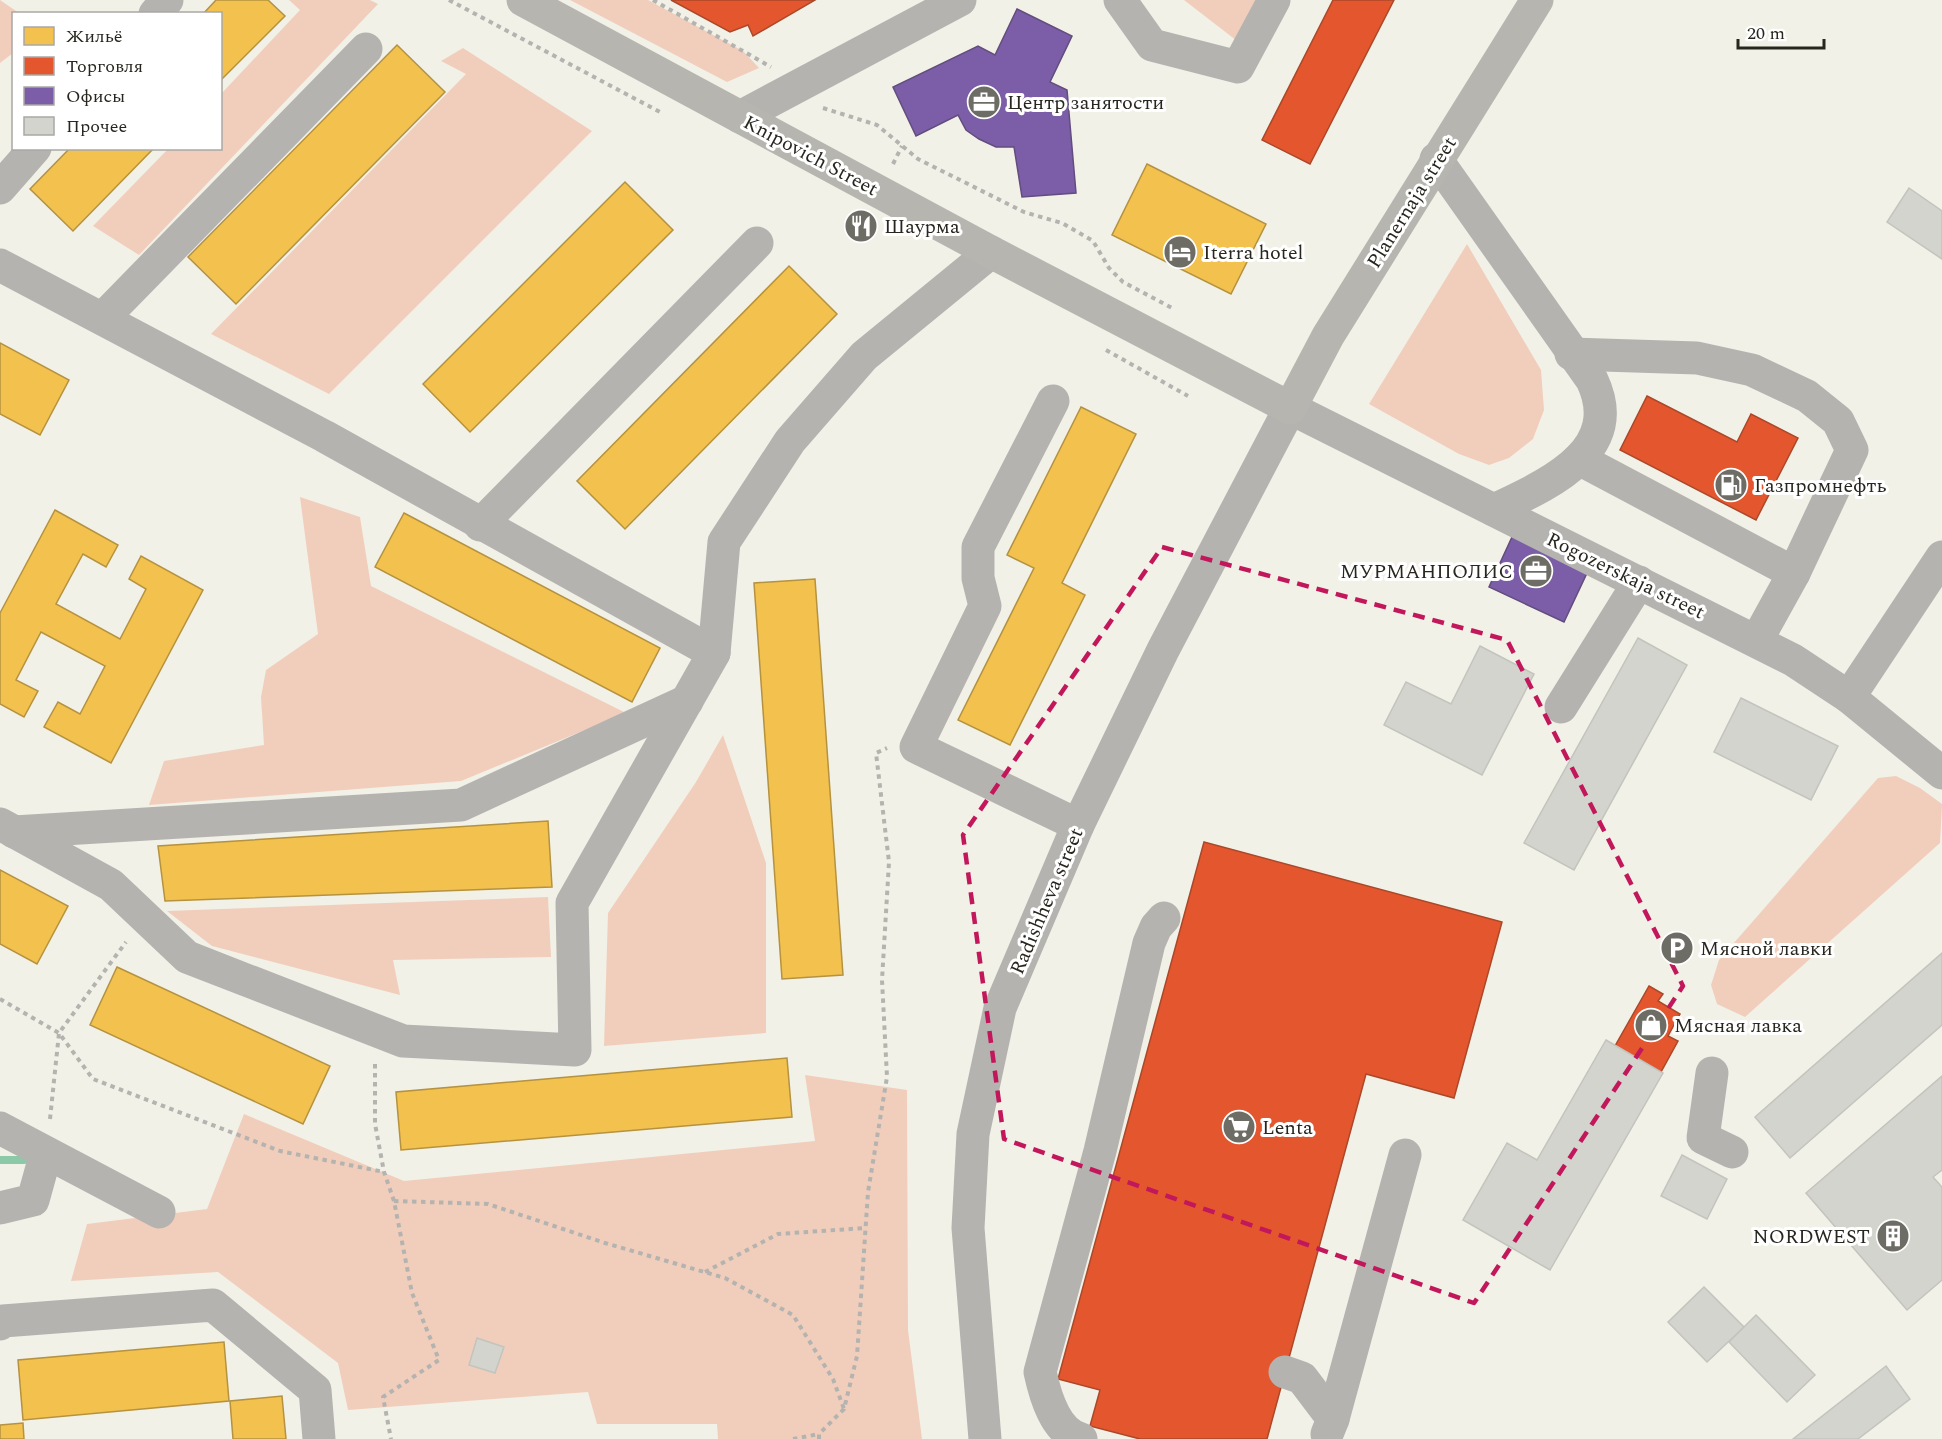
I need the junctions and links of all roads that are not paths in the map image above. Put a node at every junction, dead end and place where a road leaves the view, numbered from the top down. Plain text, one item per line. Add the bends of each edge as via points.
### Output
1 (167, 0) edge
2 (523, 0) edge
3 (960, 0) edge
4 (1120, 0) edge
5 (1275, 0) edge
6 (1537, 0) edge
7 (157, 12) edge
8 (366, 49) dead end
9 (740, 117) junction
10 (33, 150) edge
11 (1436, 159) junction
12 (0, 188) edge
13 (757, 243) dead end
14 (991, 252) junction
15 (0, 266) edge
16 (103, 318) junction
17 (1571, 354) junction
18 (1053, 401) dead end
19 (1290, 408) junction
20 (1579, 459) junction
21 (1494, 510) junction
22 (480, 525) junction
23 (1942, 557) edge
24 (1794, 573) junction
25 (1639, 582) junction
26 (1757, 640) junction
27 (714, 653) junction
28 (1849, 697) junction
29 (687, 701) junction
30 (1561, 707) dead end
31 (1942, 773) edge
32 (1078, 825) junction
33 (7, 828) edge
34 (1164, 918) dead end
35 (1712, 1072) dead end
36 (0, 1128) edge
37 (1732, 1152) dead end
38 (46, 1153) junction
39 (1405, 1155) dead end
40 (0, 1208) edge
41 (159, 1212) dead end
42 (0, 1324) edge
43 (1286, 1372) dead end
44 (1330, 1429) edge
45 (319, 1439) edge
46 (985, 1439) edge
47 (1081, 1439) edge

1 - 7 street
2 - 9 main road, Knipovich Street
3 - 9 street
4 - 5 street via 1152,45 1238,67
6 - 11 main road, Planernaja street
8 - 16 street
9 - 14 main road, Knipovich Street
10 - 12 street
11 - 17 street
11 - 19 main road, Planernaja street via 1328,336
13 - 22 street
14 - 19 main road, Knipovich Street
14 - 27 street via 864,356 789,441 724,542
15 - 16 street
16 - 22 street
17 - 20 street via 1592,380 1600,398 1601,415 1595,440
17 - 24 street via 1697,358 1752,370 1807,396 1838,421 1852,450
18 - 32 street via 978,547 978,578 985,606 916,747
19 - 21 street, Rogozerskaja street
19 - 32 street, Radishheva street via 1168,640
20 - 21 street via 1566,474
20 - 24 street
21 - 25 street, Rogozerskaja street
22 - 27 street
23 - 28 street
24 - 26 street
25 - 26 street, Rogozerskaja street
25 - 30 street
26 - 28 street, Rogozerskaja street
27 - 29 street
28 - 31 street, Rogozerskaja street
29 - 33 street via 461,804
29 - 33 street via 572,903 575,1050 403,1041 187,957 111,885
32 - 46 street, Radishheva street via 1000,1008 973,1134 968,1228
34 - 47 street via 1149,943 1100,1151 1040,1372 1048,1404 1072,1437
35 - 37 street via 1704,1138
36 - 38 street
38 - 40 street via 33,1200
38 - 41 street
39 - 44 street
42 - 45 street via 213,1305 315,1390
43 - 44 street via 1302,1378

